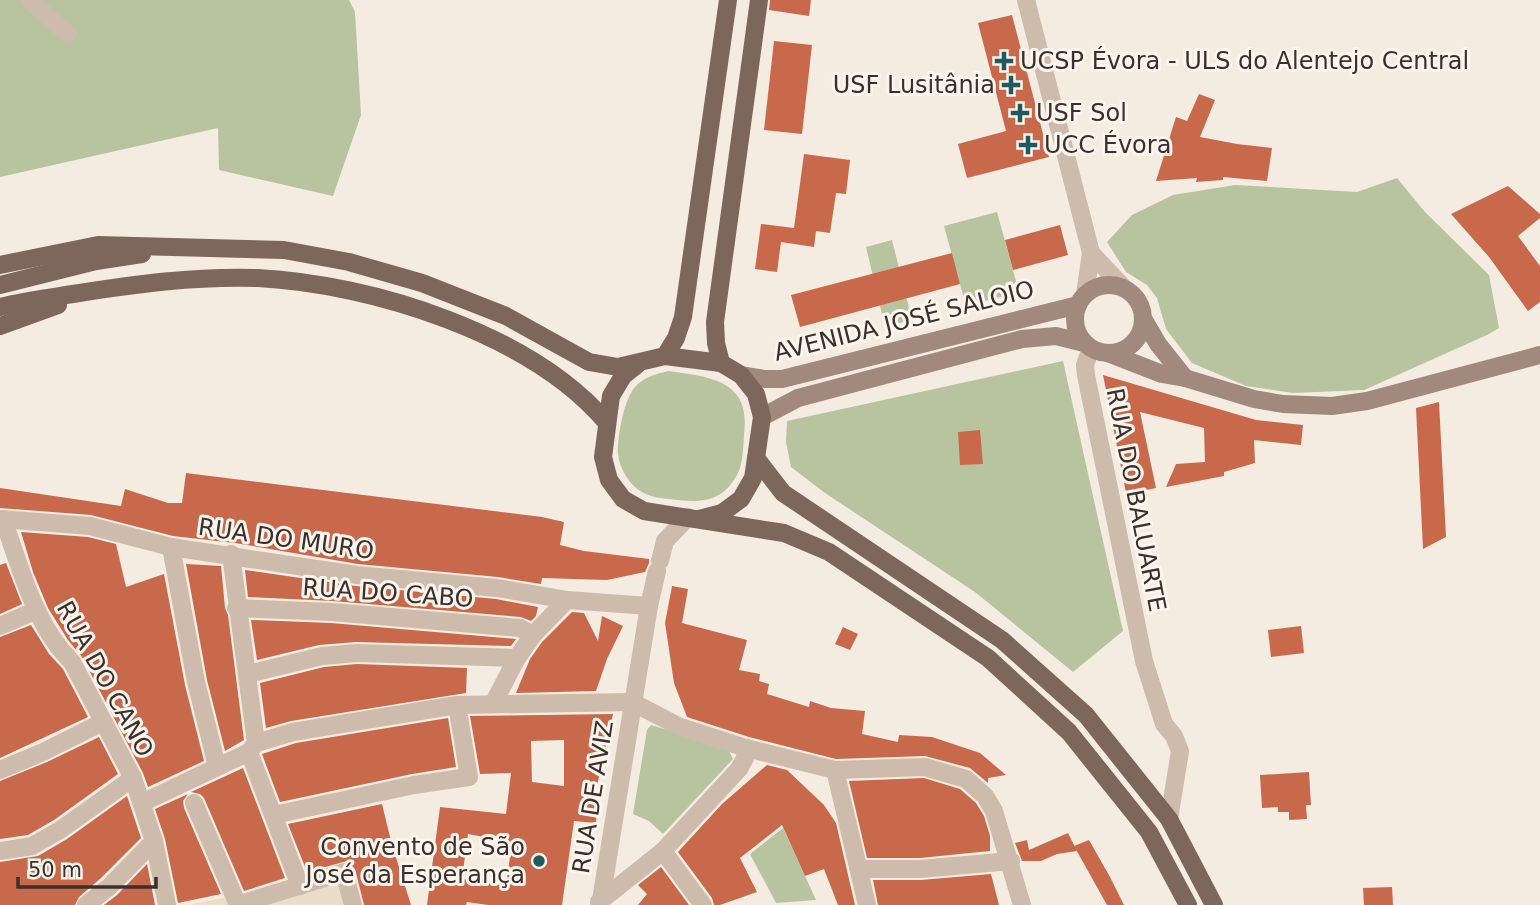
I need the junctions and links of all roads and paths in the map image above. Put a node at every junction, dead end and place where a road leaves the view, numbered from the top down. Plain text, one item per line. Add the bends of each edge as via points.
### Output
1 (29, 0) edge
2 (728, 0) edge
3 (759, 0) edge
4 (1026, 0) edge
5 (68, 34) dead end
6 (194, 246) junction
7 (1091, 253) junction
8 (0, 265) edge
9 (0, 285) edge
10 (1123, 287) junction
11 (104, 289) junction
12 (1082, 300) junction
13 (0, 307) edge
14 (1144, 320) junction
15 (0, 326) edge
16 (1094, 348) junction
17 (1540, 355) edge
18 (665, 356) junction
19 (642, 362) junction
20 (721, 363) junction
21 (741, 375) junction
22 (1185, 378) junction
23 (762, 417) junction
24 (607, 423) junction
25 (756, 458) junction
26 (694, 518) junction
27 (1, 519) edge
28 (171, 547) junction
29 (231, 554) junction
30 (567, 600) junction
31 (649, 606) junction
32 (236, 608) junction
33 (37, 610) junction
34 (0, 626) edge
35 (533, 635) junction
36 (517, 658) junction
37 (248, 674) junction
38 (632, 702) junction
39 (493, 704) junction
40 (457, 705) junction
41 (103, 722) junction
42 (253, 748) junction
43 (746, 748) junction
44 (217, 766) junction
45 (0, 770) edge
46 (835, 770) junction
47 (133, 779) junction
48 (142, 803) junction
49 (194, 803) dead end
50 (274, 815) junction
51 (1169, 819) junction
52 (154, 841) junction
53 (0, 851) edge
54 (663, 851) junction
55 (1010, 860) junction
56 (859, 869) junction
57 (300, 886) junction
58 (599, 903) edge
59 (86, 905) edge
60 (167, 905) edge
61 (237, 905) edge
62 (353, 905) edge
63 (704, 905) edge
64 (867, 905) edge
65 (1023, 905) edge
66 (1188, 905) edge
67 (1214, 905) edge

1 - 5 street
2 - 18 main road via 683,317
3 - 20 main road via 715,322
4 - 7 street
6 - 8 main road via 98,245
6 - 9 main road via 96,261
6 - 19 main road via 284,250 349,262 466,299 589,362 618,367
7 - 10 street
7 - 12 street
10 - 12 main road via 1097,287
10 - 14 main road via 1142,307
11 - 13 main road
11 - 15 main road
11 - 24 main road via 170,280 259,278 381,299 486,336 533,361 575,389
12 - 16 main road via 1075,318 1077,331
12 - 21 main road, AVENIDA JOSÉ SALOIO via 782,379
14 - 16 main road via 1141,333 1122,351
14 - 22 main road
16 - 22 main road, AVENIDA JOSÉ SALOIO
16 - 23 main road, AVENIDA JOSÉ SALOIO via 1056,336 1022,340 798,398
16 - 51 street, RUA DO BALUARTE via 1085,365 1086,375 1144,661 1164,724 1180,751
17 - 22 main road, AVENIDA JOSÉ SALOIO via 1332,406 1283,404
18 - 19 main road
18 - 20 main road
19 - 24 main road via 623,376 611,396
20 - 21 main road
21 - 23 main road via 756,394
23 - 25 main road
24 - 26 main road via 603,457 609,480 623,499 643,511
25 - 26 main road via 753,478 741,499 722,513
25 - 51 main road via 783,493 1012,648 1086,715
26 - 31 street, RUA DE AVIZ via 665,541
26 - 66 main road via 784,533 829,552 988,658 1069,732 1149,832
27 - 28 street, RUA DO MURO via 90,526
27 - 33 street, RUA DO CANO
28 - 29 street, RUA DO MURO
28 - 44 street
29 - 30 street, RUA DO MURO via 357,575 497,587
29 - 32 street
30 - 31 street, RUA DO MURO
30 - 35 street
31 - 38 street, RUA DE AVIZ
32 - 35 street, RUA DO CABO via 520,628
32 - 37 street
33 - 34 street
33 - 41 street, RUA DO CANO via 57,647 72,662
35 - 36 street
36 - 37 street via 357,653 322,656
36 - 39 street
37 - 42 street
38 - 39 street
38 - 43 street, RUA DE AVIZ via 678,726
38 - 58 street, RUA DE AVIZ
39 - 40 street
40 - 42 street via 293,732
40 - 50 street via 468,777
41 - 45 street
41 - 47 street, RUA DO CANO
42 - 44 street
42 - 50 street
43 - 46 street
43 - 54 street, RUA DE AVIZ via 739,769
44 - 48 street
46 - 55 street via 925,767 966,779 994,811
46 - 56 street
47 - 48 street, RUA DO CANO
47 - 53 street via 32,846
48 - 52 street, RUA DO CANO
49 - 61 street
50 - 57 street
51 - 67 main road
52 - 59 street
52 - 60 street, RUA DO CANO
54 - 58 street, RUA DE AVIZ
54 - 63 street
55 - 56 street via 920,869
55 - 65 street
56 - 64 street
57 - 61 street
57 - 62 street via 344,872

